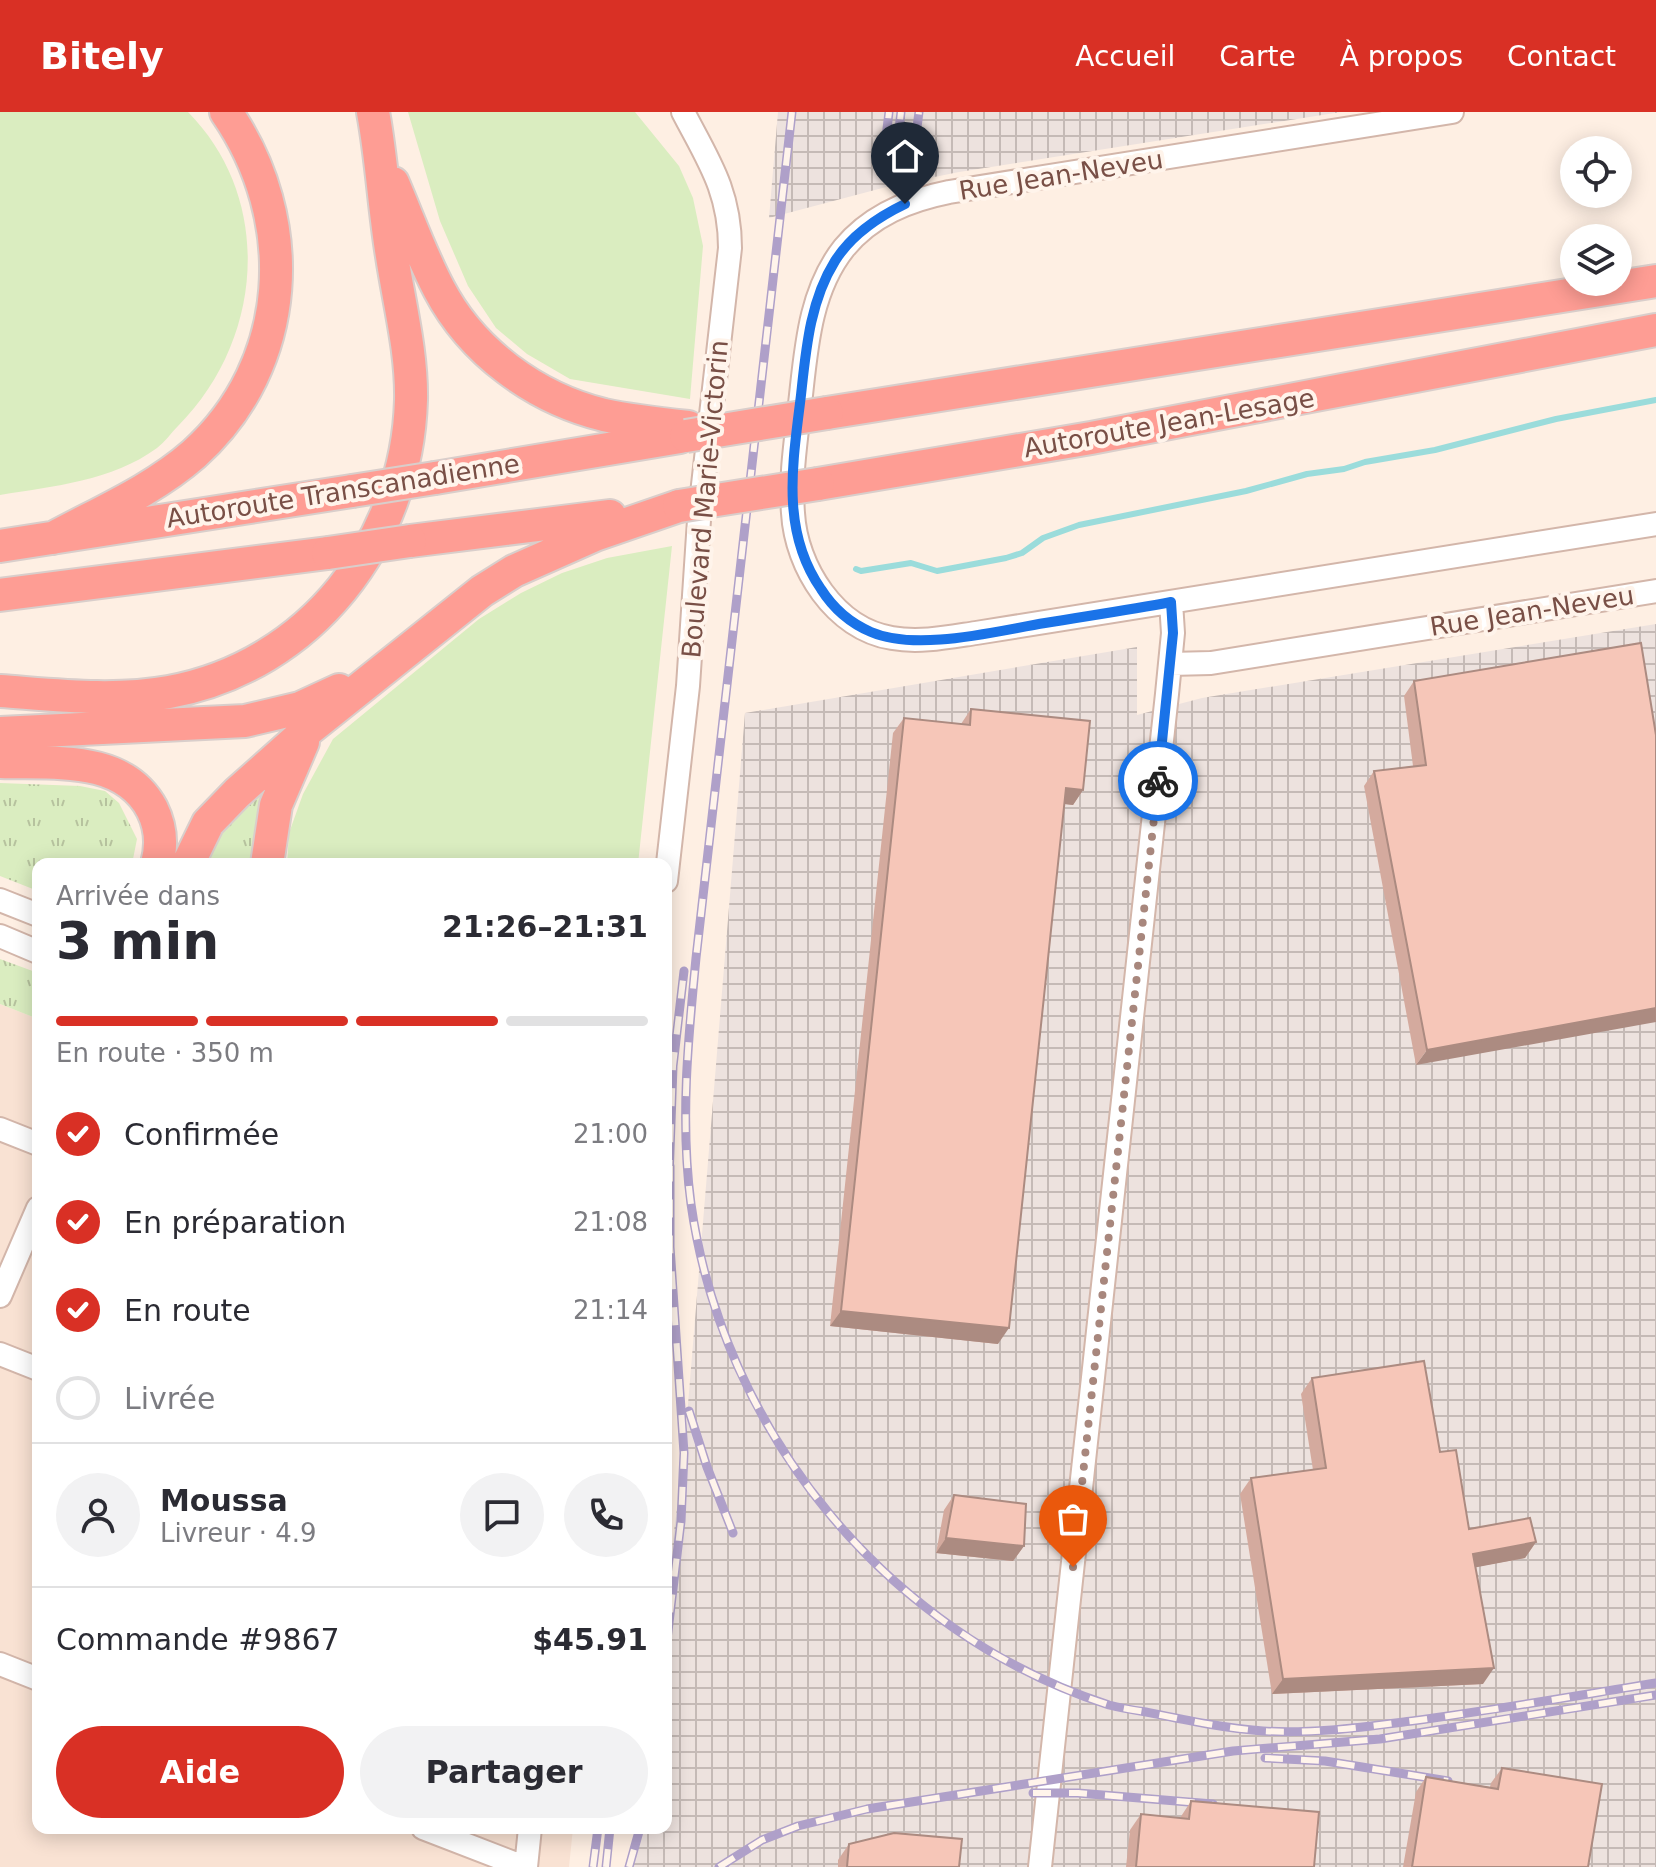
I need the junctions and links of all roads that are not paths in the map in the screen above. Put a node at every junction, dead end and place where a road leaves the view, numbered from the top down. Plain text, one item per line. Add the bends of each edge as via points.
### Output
1 (226, 112) edge
2 (373, 112) edge
3 (1452, 112) edge
4 (682, 116) edge
5 (381, 154) junction
6 (1656, 281) edge
7 (1656, 330) edge
8 (697, 431) junction
9 (679, 506) junction
10 (1656, 524) edge
11 (53, 538) junction
12 (0, 546) edge
13 (1656, 591) edge
14 (0, 595) edge
15 (1171, 602) junction
16 (405, 652) junction
17 (1170, 664) junction
18 (0, 691) edge
19 (309, 729) junction
20 (0, 733) edge
21 (0, 762) edge
22 (158, 858) edge
23 (191, 858) edge
24 (267, 858) edge
25 (669, 858) edge
26 (0, 900) edge
27 (32, 913) edge
28 (0, 936) edge
29 (32, 949) edge
30 (0, 1129) edge
31 (32, 1142) edge
32 (32, 1222) edge
33 (0, 1296) edge
34 (0, 1354) edge
35 (32, 1367) edge
36 (0, 1664) edge
37 (32, 1677) edge
38 (439, 1834) edge
39 (529, 1834) edge
40 (525, 1867) edge
41 (1040, 1867) edge

1 - 11 highway via 260,174 275,235 272,319 254,371 220,426 178,467
2 - 5 highway
3 - 15 street, Rue Jean-Neveu via 918,199 871,224 843,249 830,270 808,339 792,512 811,573 841,613 875,634 923,639
4 - 25 street, Boulevard Marie-Victorin via 706,152 723,193 730,248
5 - 8 highway via 440,291 496,361 527,383 588,411
5 - 18 highway via 409,368 410,416 390,511 355,571 287,641 243,668 206,682 132,697
6 - 8 highway, bridge
7 - 9 highway, Autoroute Jean-Lesage, bridge via 1122,433
8 - 11 highway, Autoroute Transcanadienne, bridge
9 - 14 highway, Autoroute Transcanadienne, bridge
9 - 16 highway via 514,571
10 - 15 street, Rue Jean-Neveu
11 - 12 highway, Autoroute Transcanadienne
13 - 17 street, Rue Jean-Neveu via 1211,663
15 - 17 street
16 - 19 highway
16 - 20 highway via 349,686 265,718
17 - 41 street
19 - 23 highway via 216,814
19 - 24 highway via 276,805
21 - 22 highway via 84,766 121,777 153,811
26 - 27 street
28 - 29 street
30 - 31 street
32 - 33 street
34 - 35 street
36 - 37 street
38 - 40 street
39 - 40 street

